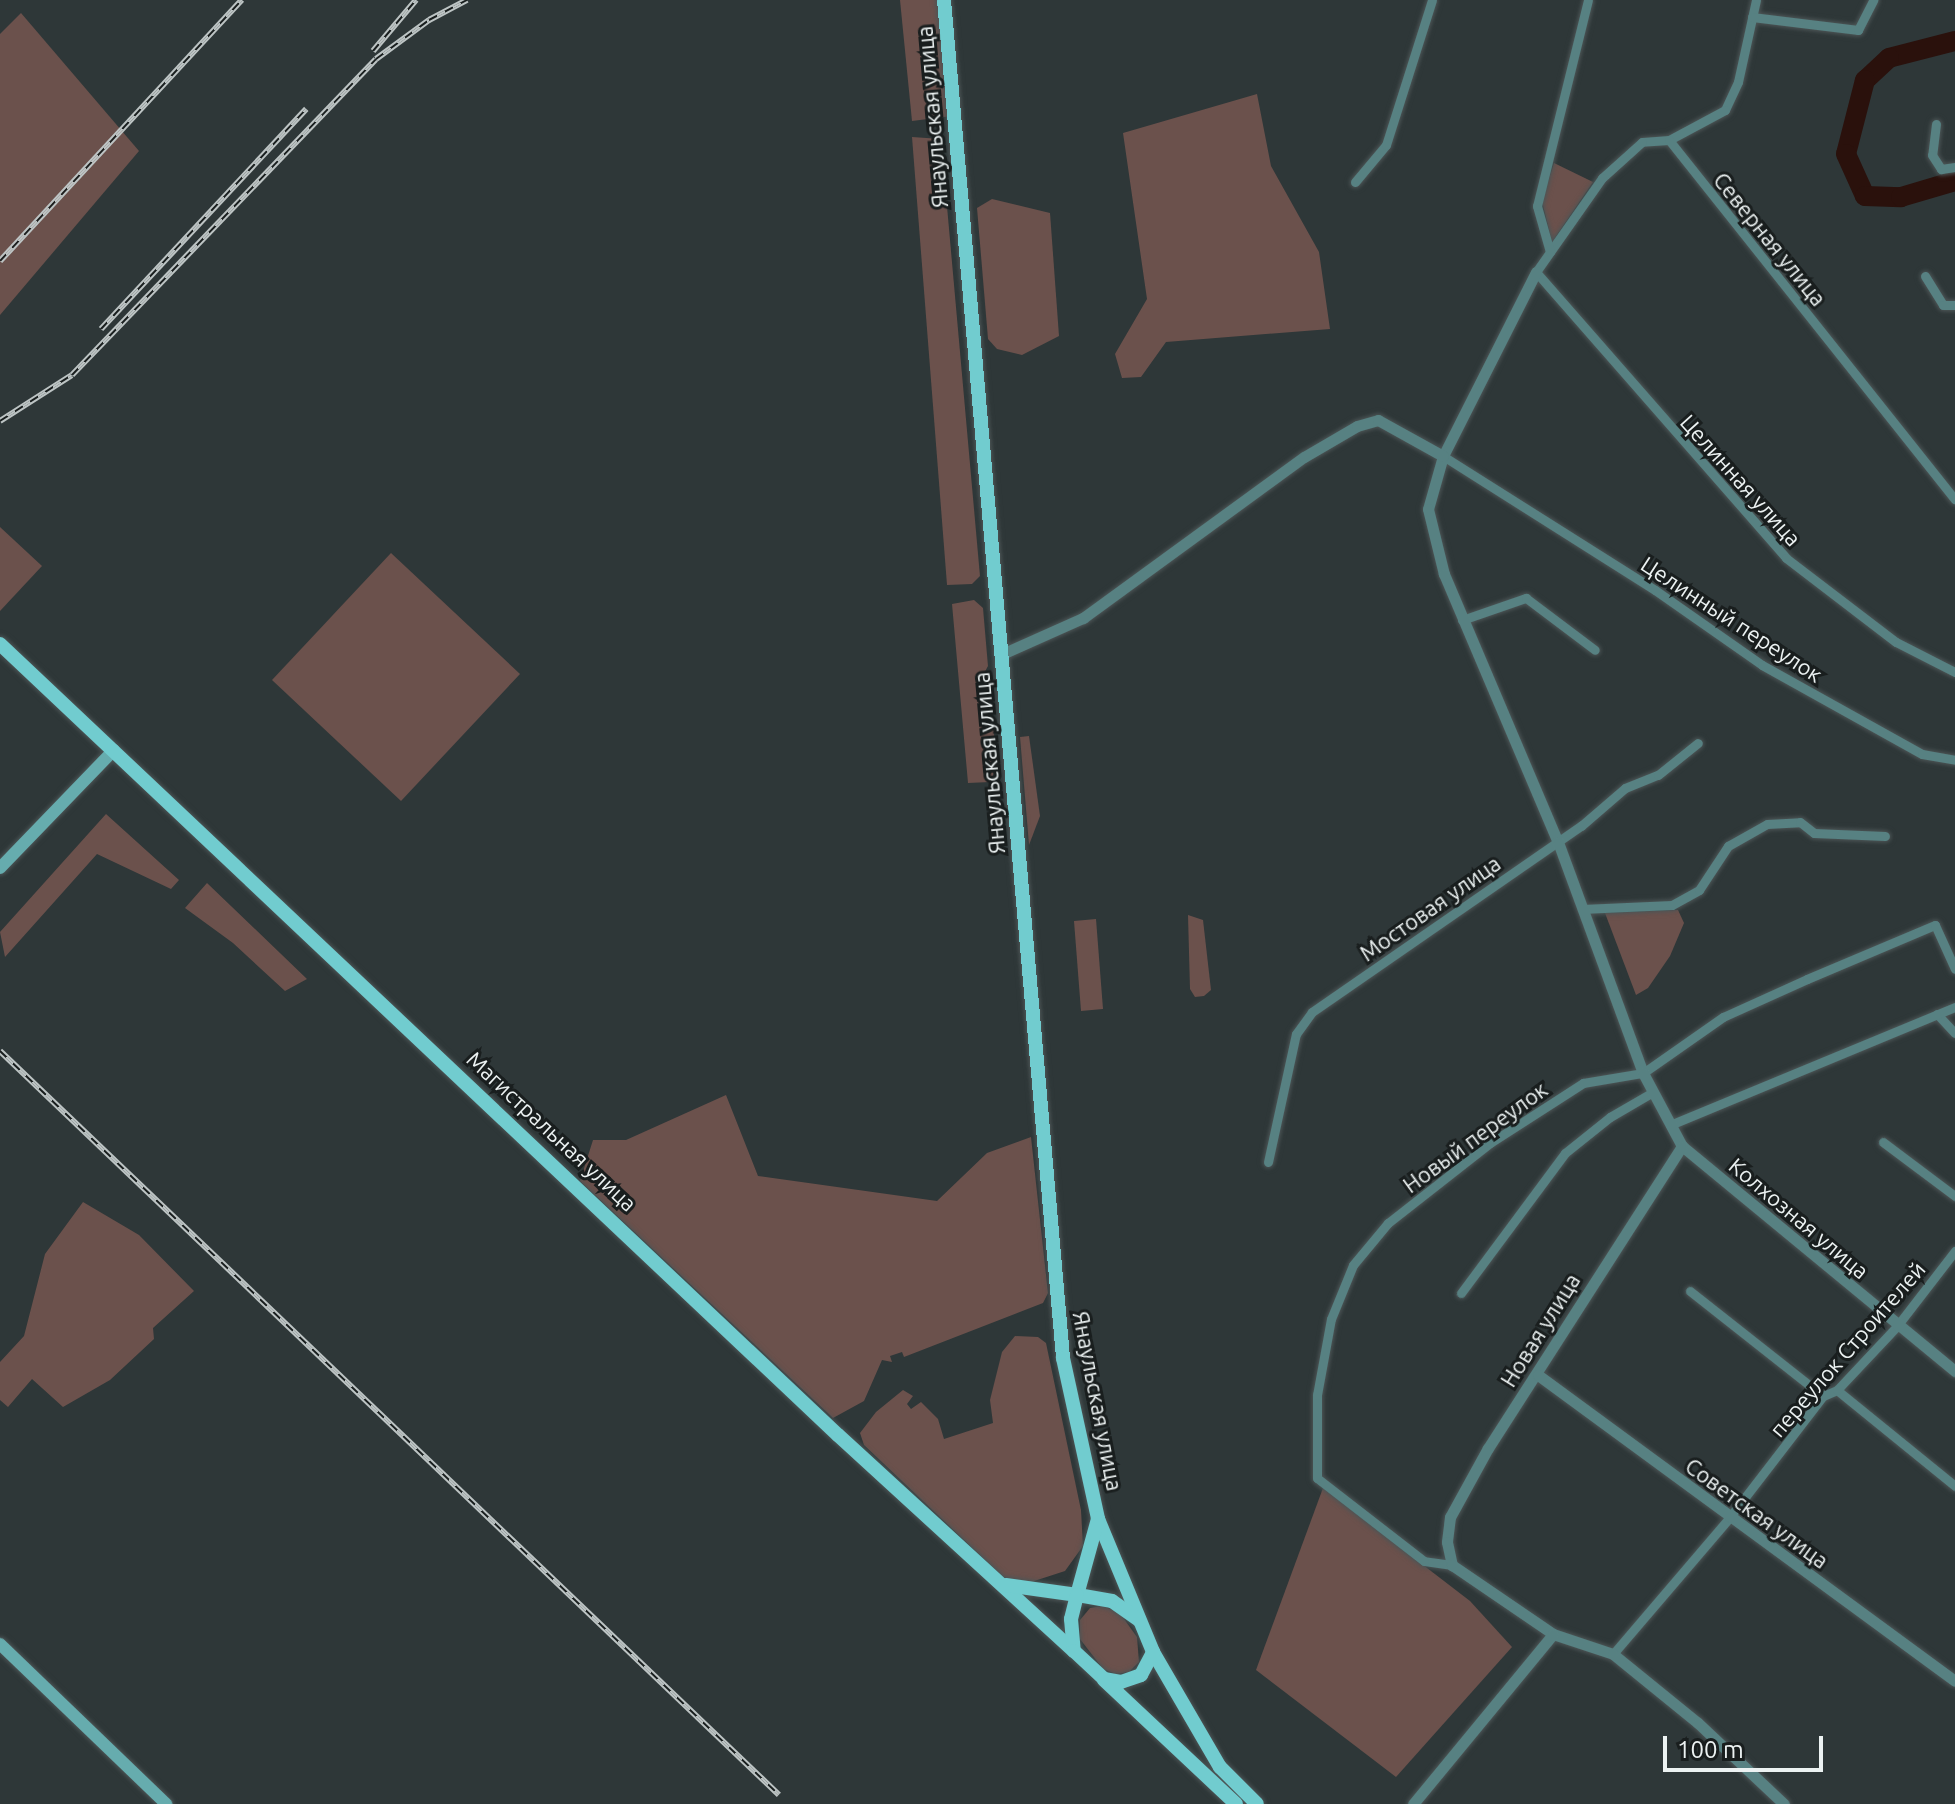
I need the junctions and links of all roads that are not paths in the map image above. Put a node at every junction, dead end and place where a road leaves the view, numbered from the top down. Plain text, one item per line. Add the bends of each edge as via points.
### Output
1 (944, 0) edge
2 (1432, 0) edge
3 (1588, 0) edge
4 (1756, 0) edge
5 (1873, 0) edge
6 (1752, 17) junction
7 (1936, 124) dead end
8 (1669, 140) junction
9 (1955, 167) edge
10 (1355, 182) dead end
11 (1550, 252) junction
12 (1536, 272) junction
13 (1925, 276) dead end
14 (1955, 305) edge
15 (1443, 456) junction
16 (1955, 499) edge
17 (1462, 620) junction
18 (0, 644) edge
19 (1595, 650) dead end
20 (1002, 654) junction
21 (1955, 672) edge
22 (1698, 743) dead end
23 (114, 750) junction
24 (1955, 760) edge
25 (1885, 836) dead end
26 (1558, 842) junction
27 (0, 868) edge
28 (1582, 909) junction
29 (1955, 969) edge
30 (1955, 1007) edge
31 (1937, 1014) junction
32 (1955, 1033) edge
33 (1643, 1073) junction
34 (1653, 1092) junction
35 (1670, 1125) junction
36 (1883, 1142) dead end
37 (1682, 1146) junction
38 (1268, 1162) dead end
39 (1955, 1196) edge
40 (1955, 1251) edge
41 (1690, 1291) dead end
42 (1461, 1293) dead end
43 (1897, 1326) junction
44 (1955, 1371) edge
45 (1538, 1375) junction
46 (1837, 1390) junction
47 (1823, 1396) junction
48 (1955, 1486) edge
49 (1729, 1518) junction
50 (1098, 1519) junction
51 (1452, 1565) junction
52 (1000, 1583) junction
53 (1077, 1595) junction
54 (1139, 1620) junction
55 (1553, 1634) junction
56 (0, 1644) edge
57 (1074, 1651) junction
58 (1153, 1652) junction
59 (1613, 1654) junction
60 (1104, 1679) junction
61 (1955, 1681) edge
62 (166, 1804) edge
63 (1236, 1804) edge
64 (1257, 1804) edge
65 (1413, 1804) edge
66 (1784, 1804) edge

1 - 20 main road, Янаульская улица
2 - 10 street via 1386,145
3 - 11 street via 1539,192 1537,206
4 - 6 street
5 - 6 street via 1858,30
6 - 8 street via 1738,82 1725,110
7 - 9 street via 1932,155 1941,169
8 - 11 street via 1642,142 1602,178
8 - 16 street, Северная улица
11 - 12 street
12 - 15 street, Колхозная улица
12 - 21 street, Целинная улица via 1786,558 1896,642
13 - 14 street via 1943,305
15 - 17 street, Колхозная улица via 1428,509
15 - 20 street via 1378,420 1357,426 1304,457 1083,618
15 - 24 street, Целинный переулок via 1762,665 1922,754
17 - 19 street via 1526,598
17 - 26 street, Колхозная улица
18 - 23 main road, Магистральная улица
20 - 50 main road, Янаульская улица via 1058,1315
22 - 26 street, Мостовая улица via 1658,775 1625,788
23 - 27 main road
23 - 52 main road, Магистральная улица
25 - 28 street via 1814,833 1800,822 1767,824 1728,846 1699,890 1672,905
26 - 28 street, Колхозная улица
26 - 38 street, Мостовая улица via 1312,1012 1296,1034
28 - 33 street, Колхозная улица
29 - 33 street, Новый переулок via 1935,925 1723,1017
30 - 31 street
31 - 32 street
31 - 35 street
33 - 34 street, Колхозная улица
33 - 51 street, Новый переулок via 1583,1083 1467,1161 1388,1223 1353,1265 1331,1319 1317,1395 1317,1478 1424,1561
34 - 35 street, Колхозная улица
34 - 42 street via 1565,1153
35 - 37 street, Колхозная улица
36 - 39 street
37 - 43 street, Колхозная улица
37 - 45 street, Новая улица
40 - 43 street, переулок Строителей
41 - 47 street
43 - 44 street, Колхозная улица
43 - 46 street, переулок Строителей
45 - 49 street, Советская улица
45 - 51 street, Новая улица via 1450,1517 1447,1542
46 - 47 street, переулок Строителей
46 - 48 street
47 - 49 street, переулок Строителей
49 - 59 street, переулок Строителей
49 - 61 street, Советская улица
50 - 53 main road
50 - 54 main road
51 - 55 street
52 - 53 main road
52 - 57 main road, Магистральная улица
53 - 54 main road via 1112,1601
53 - 57 main road via 1071,1619
54 - 58 main road
55 - 59 street
55 - 65 street
56 - 62 main road
57 - 60 main road, Магистральная улица
58 - 60 main road via 1141,1675 1121,1682
58 - 64 main road via 1220,1767
59 - 66 street via 1698,1723
60 - 63 main road, Магистральная улица

